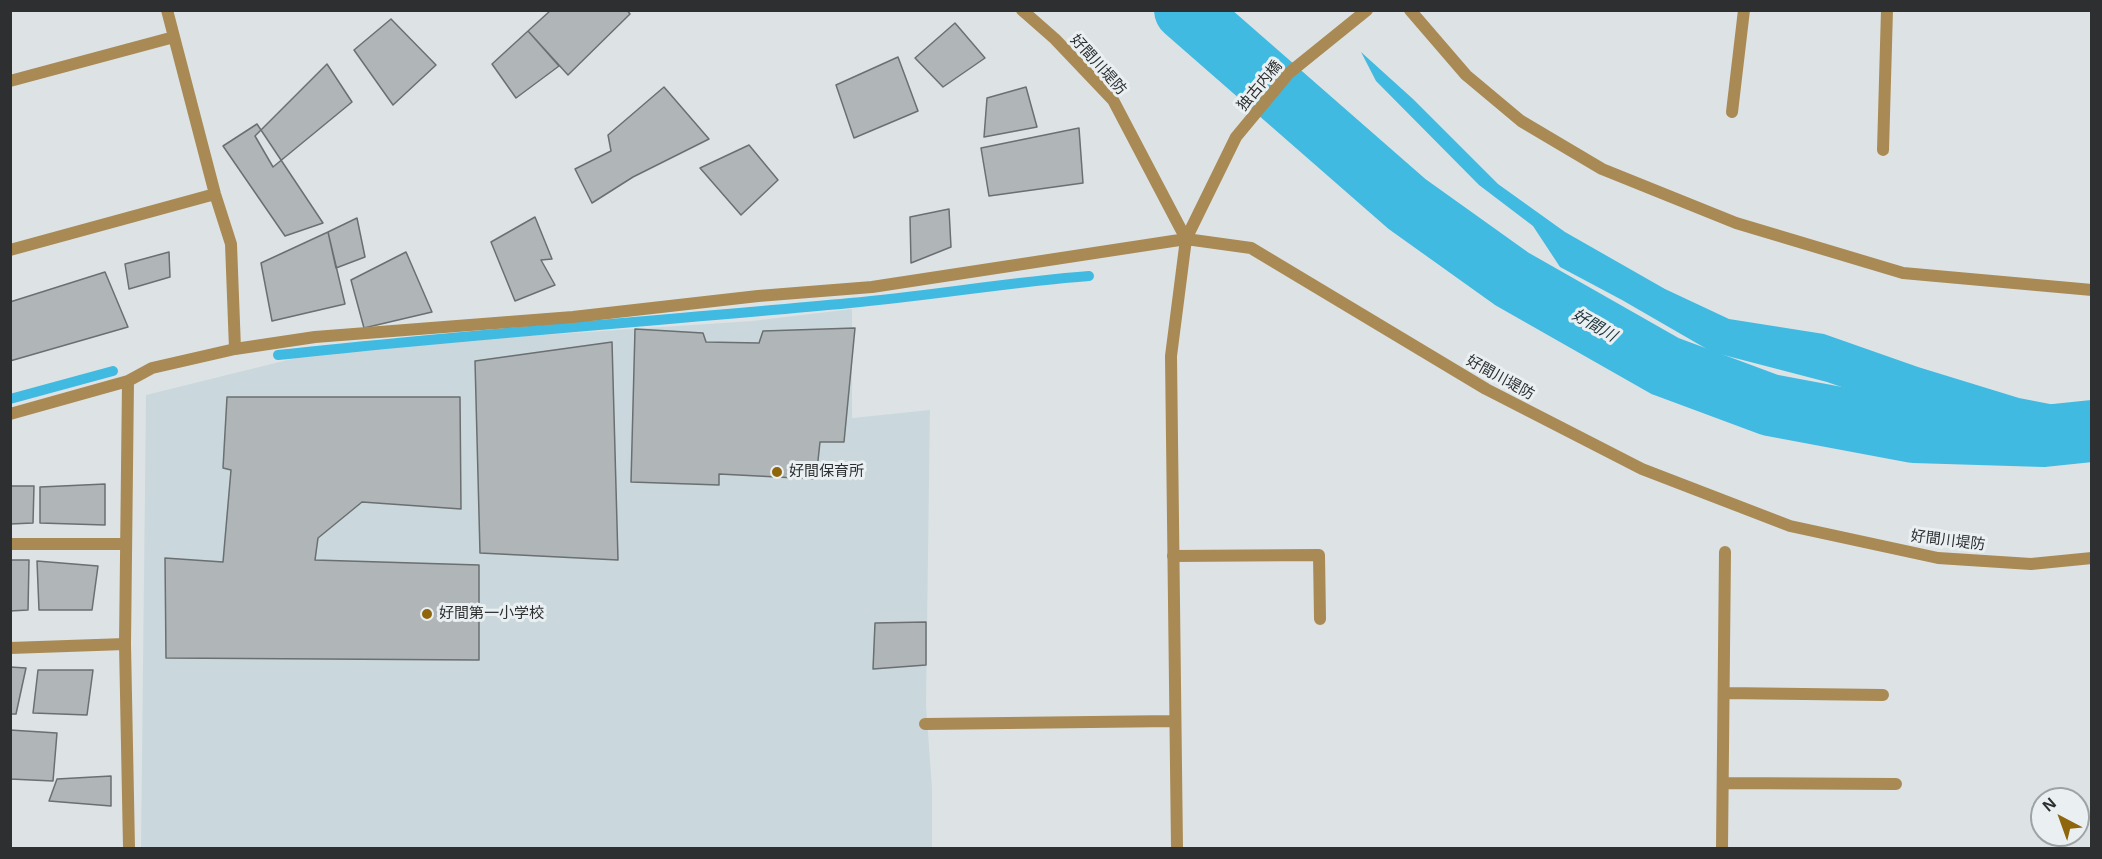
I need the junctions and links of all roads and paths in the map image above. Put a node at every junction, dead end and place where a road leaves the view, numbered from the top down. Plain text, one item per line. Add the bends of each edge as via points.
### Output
1 (167, 10) edge
2 (1022, 10) edge
3 (1367, 10) edge
4 (1410, 10) edge
5 (1744, 10) edge
6 (1887, 10) edge
7 (174, 37) junction
8 (10, 81) edge
9 (1732, 112) dead end
10 (1883, 150) dead end
11 (215, 194) junction
12 (1185, 239) junction
13 (10, 250) edge
14 (2091, 290) edge
15 (235, 349) junction
16 (128, 381) junction
17 (10, 414) edge
18 (10, 544) edge
19 (125, 544) junction
20 (1725, 552) dead end
21 (1173, 556) junction
22 (2091, 558) edge
23 (1320, 619) dead end
24 (124, 644) junction
25 (10, 648) edge
26 (1724, 693) junction
27 (1883, 695) dead end
28 (1174, 721) junction
29 (925, 724) dead end
30 (1723, 783) junction
31 (1896, 784) dead end
32 (129, 849) edge
33 (1177, 849) edge
34 (1722, 849) edge

1 - 7 street
2 - 12 street, 好間川堤防 via 1113,100
3 - 12 street, 独古内橋 via 1289,73 1236,137
4 - 14 street via 1466,75 1521,121 1602,169 1736,223 1904,273
5 - 9 street
6 - 10 street
7 - 8 street
7 - 11 street
11 - 13 street
11 - 15 street via 231,244
12 - 15 street via 872,287 573,317 315,337
12 - 21 street via 1171,356
12 - 22 street, 好間川堤防 via 1251,248 1497,395 1642,469 1790,526 1938,558 2031,564
15 - 16 street via 152,368
16 - 17 street
16 - 19 street
18 - 19 street
19 - 24 street
20 - 26 street
21 - 23 street via 1319,555
21 - 28 street
24 - 25 street
24 - 32 street
26 - 27 street
26 - 30 street
28 - 29 street
28 - 33 street
30 - 31 street
30 - 34 street

